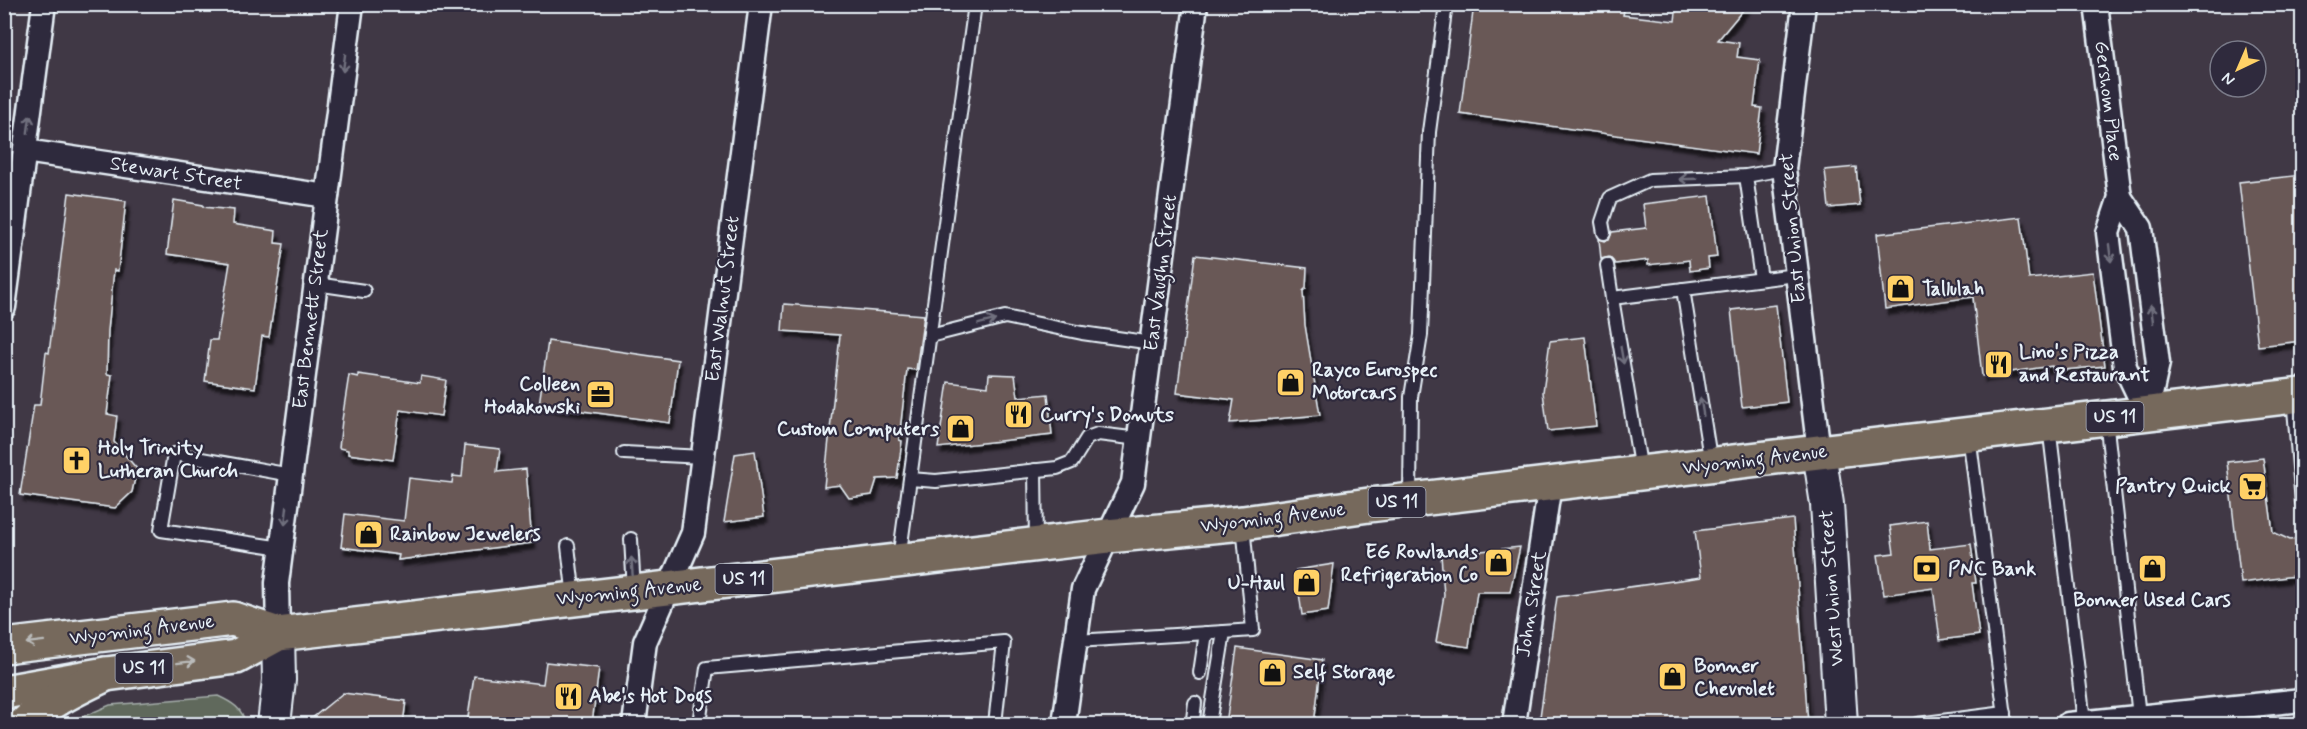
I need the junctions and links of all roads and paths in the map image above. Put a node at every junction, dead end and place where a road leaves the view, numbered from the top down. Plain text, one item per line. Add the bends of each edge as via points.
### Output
1 (44, 4) edge
2 (352, 4) edge
3 (761, 4) edge
4 (975, 4) edge
5 (1196, 4) edge
6 (1446, 4) edge
7 (1804, 4) edge
8 (2096, 4) edge
9 (25, 151) junction
10 (1784, 169) junction
11 (1746, 176) junction
12 (327, 196) junction
13 (2120, 197) junction
14 (1604, 233) dead end
15 (1607, 265) dead end
16 (1796, 275) junction
17 (1761, 279) junction
18 (316, 284) junction
19 (1683, 289) junction
20 (364, 291) dead end
21 (1612, 298) junction
22 (4, 307) edge
23 (930, 336) junction
24 (1152, 344) junction
25 (2298, 396) edge
26 (2147, 414) junction
27 (2106, 418) junction
28 (2049, 425) junction
29 (1969, 435) junction
30 (1139, 439) junction
31 (1819, 452) junction
32 (624, 453) dead end
33 (703, 457) junction
34 (1711, 465) junction
35 (1035, 470) junction
36 (1642, 473) junction
37 (291, 475) junction
38 (910, 479) junction
39 (1550, 484) junction
40 (1410, 500) junction
41 (2302, 503) edge
42 (1243, 523) junction
43 (1108, 536) junction
44 (631, 539) dead end
45 (1036, 544) junction
46 (568, 546) dead end
47 (282, 548) junction
48 (899, 561) junction
49 (669, 588) junction
50 (634, 592) junction
51 (574, 598) junction
52 (1224, 632) junction
53 (1206, 633) junction
54 (278, 634) junction
55 (1076, 641) junction
56 (4, 646) edge
57 (1200, 672) dead end
58 (106, 674) junction
59 (4, 692) edge
60 (2302, 700) edge
61 (1195, 703) dead end
62 (2005, 719) edge
63 (2125, 719) edge
64 (2076, 723) edge
65 (26, 724) edge
66 (274, 724) edge
67 (634, 724) edge
68 (699, 724) edge
69 (995, 724) edge
70 (1064, 724) edge
71 (1198, 724) edge
72 (1209, 724) edge
73 (1514, 724) edge
74 (1841, 724) edge
75 (1917, 724) edge

9 -> 1 street
2 -> 12 street, East Bennett Street
3 - 33 street, East Walnut Street
4 - 23 lane
5 - 24 street, East Vaughn Street
6 - 40 lane via 1429,132 1421,335 1411,396
7 - 10 street, East Union Street
8 - 13 street, Gershom Place
9 - 12 street, Stewart Street
9 - 22 street
10 - 11 lane
10 - 16 street, East Union Street
11 -> 14 lane via 1650,180 1610,198 1602,222
11 - 17 lane
12 - 18 street, East Bennett Street
13 -> 26 street, Gershom Place via 2108,232 2109,244 2125,367
26 -> 13 street, Gershom Place via 2158,363 2140,228
15 - 21 lane
16 - 17 lane
16 - 31 street, East Union Street
17 - 19 lane
18 - 20 lane
18 - 37 street, East Bennett Street
19 - 21 lane
34 -> 19 lane
21 -> 36 lane
23 -> 24 lane via 1005,318
23 - 38 lane
24 - 30 street, East Vaughn Street
25 - 26 main road, Wyoming Avenue / US 11
25 - 41 lane
26 - 27 main road, Wyoming Avenue / US 11
27 - 28 main road, Wyoming Avenue / US 11
27 - 63 lane
28 - 29 main road, Wyoming Avenue / US 11
28 - 64 lane
29 - 31 main road, Wyoming Avenue / US 11
29 - 62 lane
30 - 35 lane via 1098,434 1087,438 1072,462
30 - 43 street, East Vaughn Street via 1134,483
31 - 34 main road, Wyoming Avenue / US 11
31 - 74 main road, West Union Street via 1827,504
32 - 33 lane
33 - 49 street, East Walnut Street via 693,533
34 - 36 main road, Wyoming Avenue / US 11
35 - 38 lane via 936,481
35 - 45 lane
36 - 39 main road, Wyoming Avenue / US 11
37 -> 47 street, East Bennett Street
37 - 47 lane via 174,454 161,530
38 - 48 lane
39 - 40 main road, Wyoming Avenue / US 11
39 - 73 street, John Street
40 - 42 main road, Wyoming Avenue / US 11
42 - 43 main road, Wyoming Avenue / US 11
42 - 52 lane via 1254,630
43 - 45 main road, Wyoming Avenue / US 11
43 - 55 street, East Vaughn Street via 1083,589
50 -> 44 lane
45 - 48 main road, Wyoming Avenue / US 11
46 - 51 lane
47 - 54 street, East Bennett Street via 277,583
48 - 49 main road, Wyoming Avenue / US 11
49 - 50 main road, Wyoming Avenue / US 11
49 - 67 street, East Walnut Street via 645,642
50 - 51 main road, Wyoming Avenue / US 11
51 - 54 main road, Wyoming Avenue / US 11
52 - 53 lane
52 - 72 lane
53 - 55 lane
53 - 57 lane
54 -> 56 main road, Wyoming Avenue / US 11 via 233,619
58 -> 54 main road, Wyoming Avenue / US 11 via 236,657
54 - 66 main road via 279,680
55 - 70 street, East Vaughn Street
58 - 59 main road, Wyoming Avenue / US 11
58 - 65 main road via 43,708
60 - 63 street
61 - 71 lane via 1193,719
62 - 75 lane
63 - 64 street
68 - 69 lane via 706,668 1004,642

